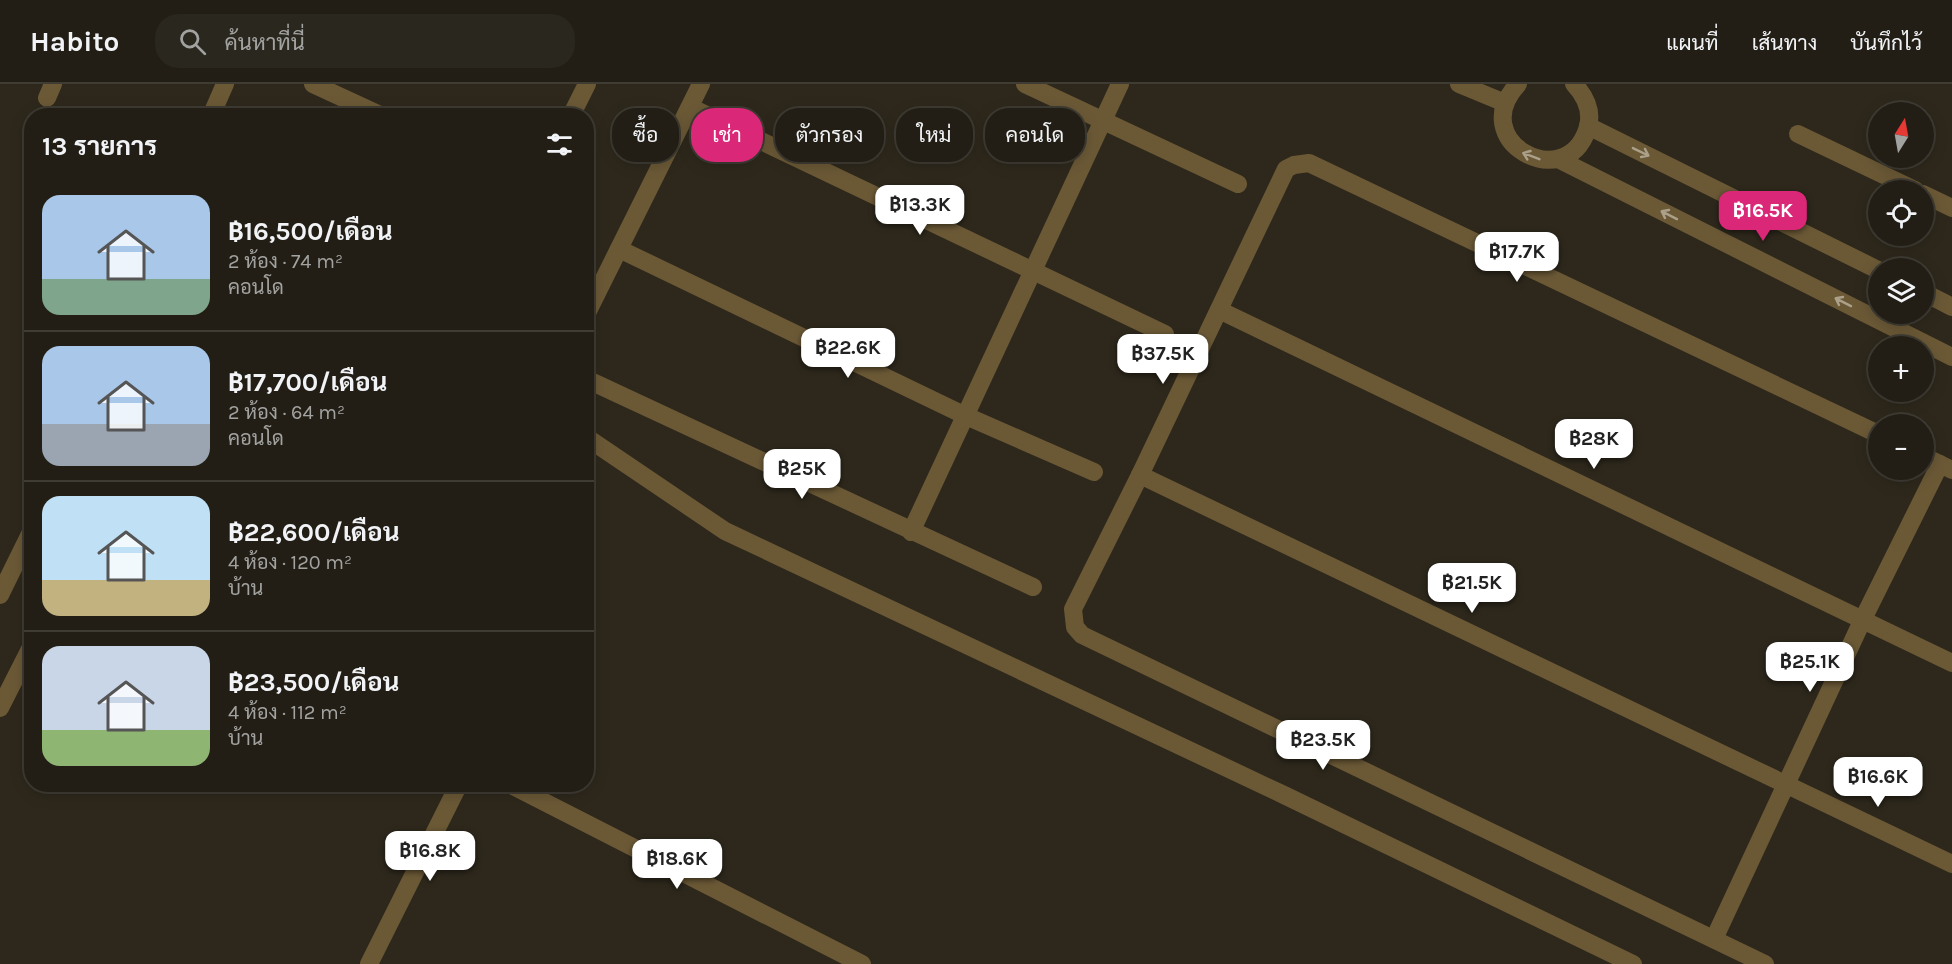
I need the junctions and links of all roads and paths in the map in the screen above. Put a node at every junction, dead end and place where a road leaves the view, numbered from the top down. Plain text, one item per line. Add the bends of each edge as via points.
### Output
1 (225, 84) edge
2 (312, 84) edge
3 (586, 84) edge
4 (701, 84) edge
5 (1025, 84) edge
6 (1120, 84) edge
7 (1459, 84) edge
8 (1518, 84) edge
9 (1574, 84) edge
10 (1505, 103) junction
11 (690, 107) junction
12 (214, 108) edge
13 (364, 108) edge
14 (575, 108) edge
15 (1103, 119) junction
16 (1588, 126) junction
17 (1798, 134) dead end
18 (1558, 159) junction
19 (1894, 180) edge
20 (1238, 184) dead end
21 (1934, 199) edge
22 (1952, 208) edge
23 (619, 249) junction
24 (1868, 265) edge
25 (1033, 270) junction
26 (1934, 298) edge
27 (594, 299) edge
28 (1952, 307) edge
29 (1219, 310) junction
30 (1164, 334) dead end
31 (1952, 357) edge
32 (594, 383) edge
33 (966, 416) junction
34 (1868, 429) edge
35 (594, 442) edge
36 (1946, 467) edge
37 (1094, 472) dead end
38 (1140, 475) junction
39 (911, 532) junction
40 (24, 546) edge
41 (1033, 587) dead end
42 (0, 595) edge
43 (1863, 619) junction
44 (24, 661) edge
45 (1952, 663) edge
46 (0, 708) edge
47 (1788, 784) junction
48 (455, 792) edge
49 (525, 792) edge
50 (1952, 864) edge
51 (1714, 939) junction
52 (369, 964) edge
53 (862, 964) edge
54 (1633, 964) edge
55 (1765, 964) edge

1 - 12 street
2 - 13 street
3 - 14 street
4 - 11 street
5 - 15 street
6 - 15 street
7 - 10 street
8 - 10 street
9 - 16 street via 1587,102
18 -> 10 street via 1534,159 1515,147 1503,126
11 - 23 street
11 - 25 street
15 - 20 street
15 - 25 street
16 - 18 street via 1578,146
16 -> 24 street
17 - 19 street
31 -> 18 street
21 - 22 street
23 - 27 street
23 - 33 street
25 - 30 street
25 - 33 street
26 - 28 street
29 - 34 street via 1286,169 1309,163
29 - 38 street
29 - 43 street
32 - 39 street
33 - 37 street
33 - 39 street
35 - 54 street via 725,531
36 - 43 street
38 - 47 street
38 - 51 street via 1077,598 1072,618 1082,635
39 - 41 street
40 - 42 street
43 - 45 street
43 - 47 street
44 - 46 street
47 - 50 street
47 - 51 street
48 - 52 street
49 - 53 street
51 - 55 street

